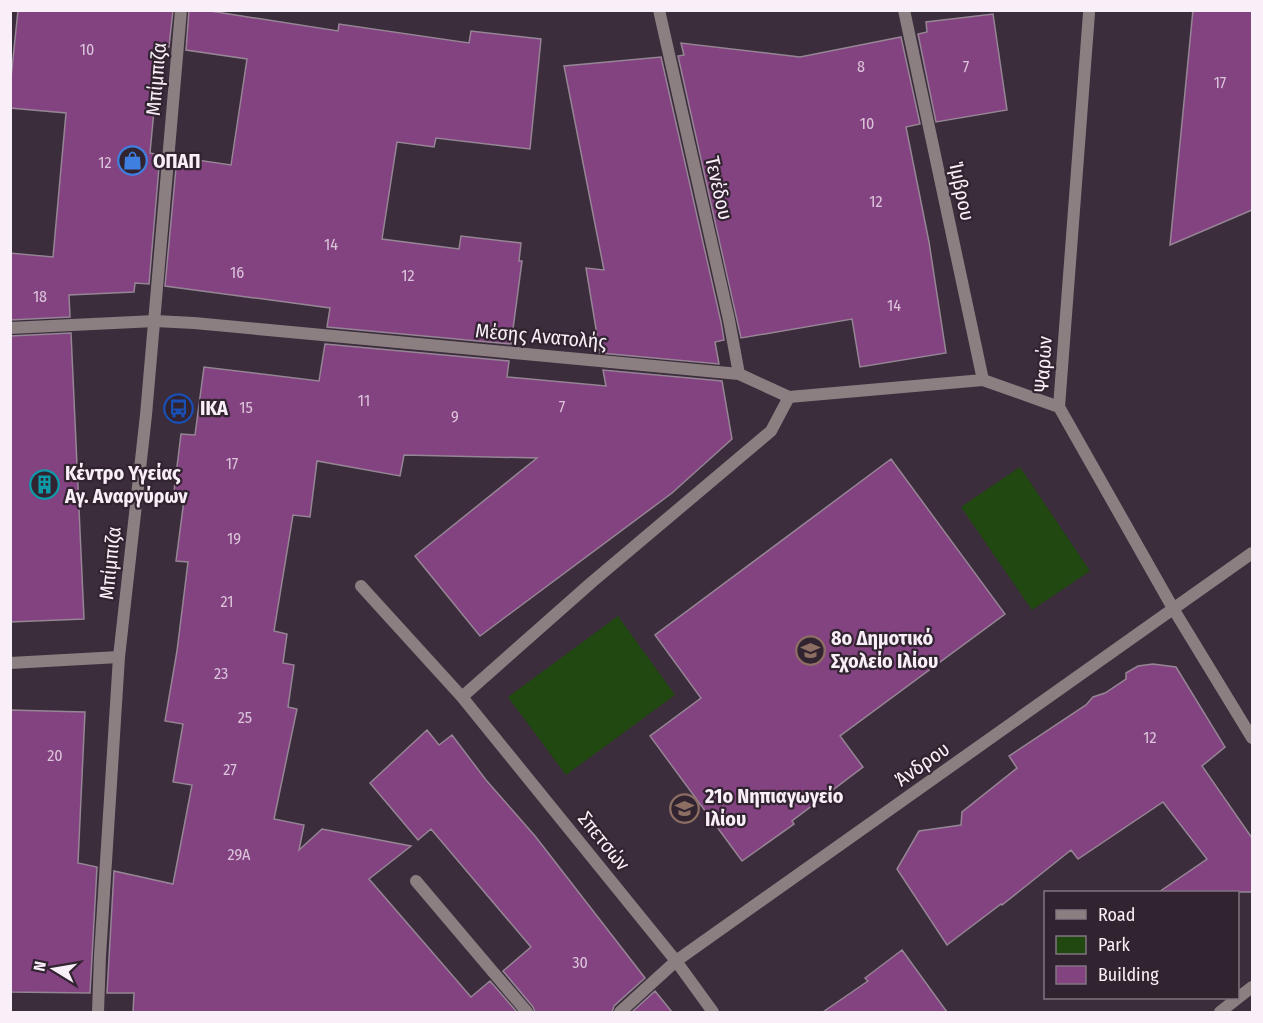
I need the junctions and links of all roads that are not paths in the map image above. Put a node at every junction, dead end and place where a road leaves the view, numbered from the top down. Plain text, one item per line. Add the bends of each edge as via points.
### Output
1 (181, 10) edge
2 (659, 10) edge
3 (904, 10) edge
4 (1089, 13) dead end
5 (155, 321) junction
6 (10, 328) edge
7 (739, 374) junction
8 (983, 380) junction
9 (789, 397) junction
10 (1059, 407) junction
11 (1252, 553) edge
12 (361, 586) dead end
13 (1174, 610) junction
14 (119, 657) junction
15 (10, 663) edge
16 (462, 696) junction
17 (1252, 738) edge
18 (416, 880) dead end
19 (676, 962) junction
20 (1252, 987) edge
21 (1239, 997) edge
22 (1237, 999) edge
23 (98, 1012) edge
24 (527, 1012) edge
25 (620, 1012) edge
26 (713, 1012) edge
27 (1221, 1012) edge

1 - 5 street, Μπίμπιζα
2 - 7 street, Τενέδου
3 - 8 street, Ίμβρου
4 - 10 street, Ψαρών
5 - 6 street, Μέσης Ανατολής
5 - 7 street, Μέσης Ανατολής
5 - 14 street, Μπίμπιζα
7 - 9 street, Μέσης Ανατολής
8 - 9 street, Μέσης Ανατολής
8 - 10 street, Μέσης Ανατολής
9 - 16 street via 771,431
10 - 13 street, Ψαρών
11 - 13 street, Άνδρου
12 - 16 street, Σπετσών
13 - 17 street, Ψαρών
13 - 19 street, Άνδρου
14 - 15 street
14 - 23 street, Μπίμπιζα
16 - 19 street, Σπετσών
18 - 24 street
19 - 25 street, Άνδρου
19 - 26 street, Σπετσών
20 - 21 street
22 - 27 street

